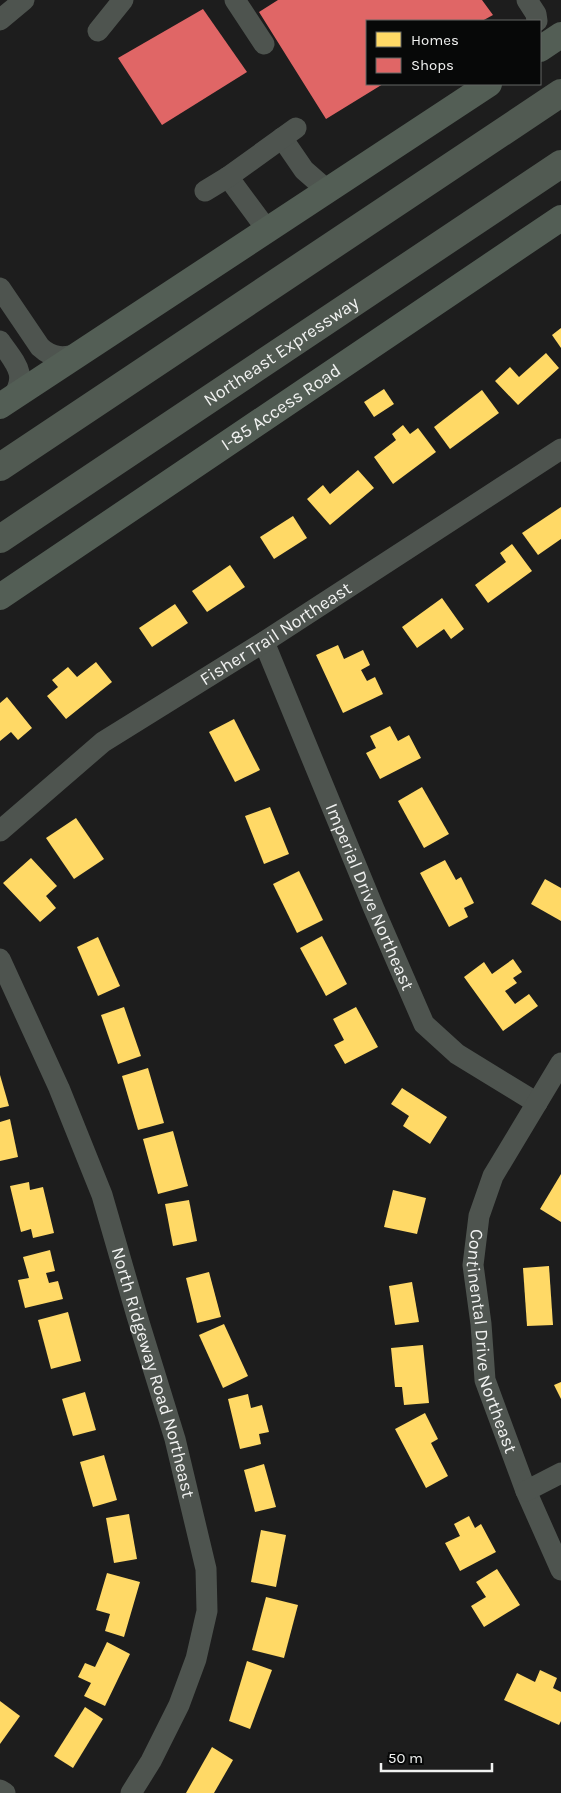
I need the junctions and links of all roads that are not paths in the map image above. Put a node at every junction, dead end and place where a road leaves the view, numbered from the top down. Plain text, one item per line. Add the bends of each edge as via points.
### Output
1 (24, 0) edge
2 (123, 0) edge
3 (235, 0) edge
4 (527, 0) edge
5 (0, 20) edge
6 (537, 20) edge
7 (98, 31) dead end
8 (561, 34) edge
9 (264, 44) dead end
10 (541, 48) edge
11 (487, 85) edge
12 (561, 93) edge
13 (561, 164) edge
14 (228, 177) junction
15 (205, 191) dead end
16 (328, 191) junction
17 (561, 218) edge
18 (268, 231) junction
19 (0, 288) edge
20 (0, 341) edge
21 (80, 354) junction
22 (5, 403) edge
23 (561, 449) edge
24 (0, 467) edge
25 (0, 539) edge
26 (0, 596) edge
27 (264, 642) junction
28 (0, 831) edge
29 (0, 959) edge
30 (561, 1063) edge
31 (537, 1103) junction
32 (561, 1473) edge
33 (526, 1491) junction
34 (561, 1570) edge
35 (0, 1790) edge
36 (6, 1793) edge
37 (131, 1793) edge

1 - 5 street
2 - 7 street
3 - 9 street
4 - 6 street
8 - 10 main road
11 - 16 main road
12 - 24 highway
13 - 25 highway, Northeast Expressway
14 - 15 street
14 - 16 street via 289,133 304,170
14 - 18 street
16 - 18 main road
17 - 26 main road, I-85 Access Road
18 - 21 main road
19 - 21 street via 46,352 58,357
20 - 22 street via 19,371 20,382
21 - 22 main road
23 - 27 street, Fisher Trail Northeast
27 - 28 street, Fisher Trail Northeast via 103,742
27 - 31 street, Imperial Drive Northeast via 424,1024 457,1054
29 - 37 street, North Ridgeway Road Northeast via 59,1088 102,1195 175,1440 206,1569 207,1611 196,1659 179,1705
30 - 31 street, Continental Drive Northeast
31 - 33 street, Continental Drive Northeast via 493,1176 479,1216 473,1265 485,1380
32 - 33 street
33 - 34 street, Continental Drive Northeast
35 - 36 street

